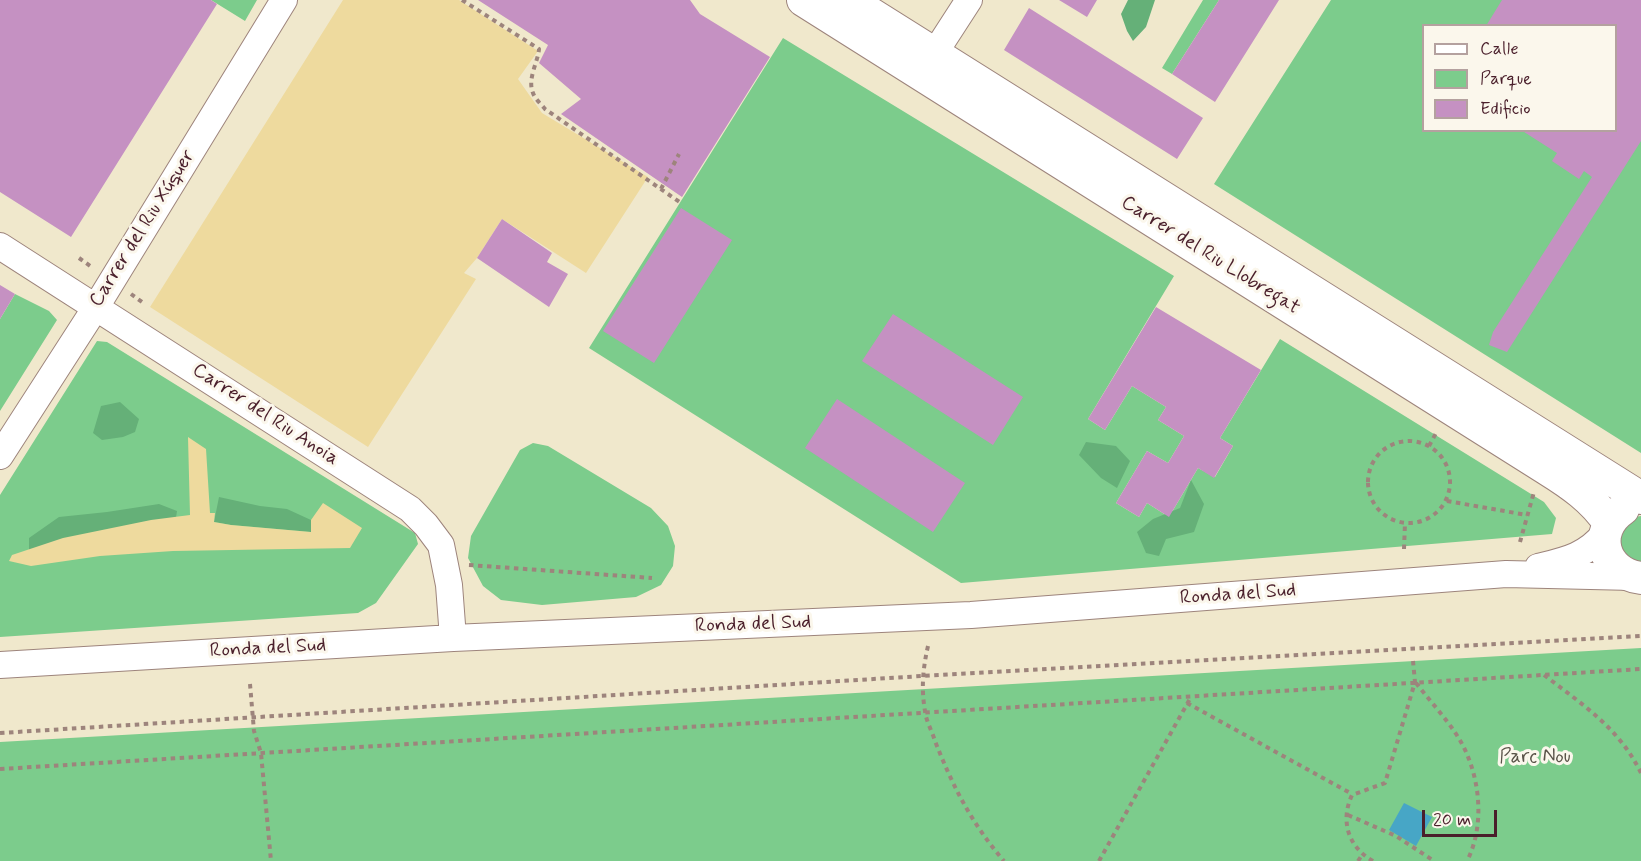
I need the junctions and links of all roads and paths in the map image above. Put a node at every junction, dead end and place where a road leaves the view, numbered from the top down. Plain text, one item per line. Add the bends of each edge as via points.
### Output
1 (284, 0) edge
2 (462, 0) edge
3 (802, 0) edge
4 (849, 0) edge
5 (969, 0) edge
6 (928, 64) junction
7 (679, 154) dead end
8 (661, 189) junction
9 (681, 203) dead end
10 (0, 246) edge
11 (96, 307) junction
12 (1440, 427) dead end
13 (1429, 446) junction
14 (0, 456) edge
15 (1534, 488) dead end
16 (1641, 498) edge
17 (1447, 501) junction
18 (1641, 504) edge
19 (1527, 515) junction
20 (1405, 523) junction
21 (1607, 527) junction
22 (1520, 542) dead end
23 (1404, 549) dead end
24 (445, 563) junction
25 (1506, 574) junction
26 (1637, 577) edge
27 (652, 578) dead end
28 (1641, 636) edge
29 (453, 638) junction
30 (928, 646) dead end
31 (1413, 661) dead end
32 (0, 665) edge
33 (1641, 669) edge
34 (1543, 675) junction
35 (922, 676) junction
36 (1415, 682) junction
37 (250, 684) dead end
38 (1191, 696) junction
39 (1187, 704) junction
40 (925, 713) junction
41 (253, 717) junction
42 (0, 733) edge
43 (261, 753) junction
44 (0, 769) edge
45 (1641, 773) edge
46 (1352, 795) junction
47 (1347, 815) junction
48 (1362, 855) junction
49 (271, 861) edge
50 (1004, 861) edge
51 (1099, 861) edge
52 (1358, 861) edge
53 (1373, 861) edge
54 (1434, 861) edge
55 (1468, 861) edge

1 - 11 street, Carrer del Riu Xúquer
2 - 8 path via 539,49 532,73 532,92 545,109
3 - 6 street, Carrer del Riu Llobregat
4 - 6 street, Carrer del Riu Llobregat
5 - 6 street
6 - 16 street, Carrer del Riu Llobregat
6 - 21 street, Carrer del Riu Llobregat via 1578,489 1600,509
7 - 8 path
8 - 9 path
10 - 11 street, Carrer del Riu Anoia
11 - 14 street, Carrer del Riu Xúquer
11 - 24 street, Carrer del Riu Anoia via 410,509 441,545
12 - 13 path
13 - 17 path via 1444,460 1450,473
13 - 20 path via 1409,441 1396,443 1381,453 1370,469 1368,482 1376,506 1385,516
15 - 19 path
17 - 19 path
17 - 20 path via 1426,520
18 - 21 street via 1624,508
19 - 22 path
20 - 23 path
21 - 25 street, Ronda del Sud via 1597,543 1580,555
21 - 26 street via 1607,554 1622,572
24 - 27 path
24 - 29 street, Carrer del Riu Anoia
25 - 26 street, Ronda del Sud
25 - 29 street, Ronda del Sud via 971,615
28 - 35 path
29 - 32 street, Ronda del Sud
30 - 35 path
31 - 36 path
33 - 34 path
34 - 36 path
34 - 45 path via 1603,720 1633,756
35 - 40 path
35 - 41 path
36 - 38 path
36 - 46 path via 1385,783
36 - 55 path via 1458,738 1470,762 1479,821
37 - 41 path
38 - 39 path
38 - 40 path
39 - 46 path
39 - 51 path
40 - 43 path
40 - 50 path via 961,802
41 - 42 path
41 - 43 path
43 - 44 path
43 - 49 path
46 - 47 path
47 - 48 path via 1346,827
47 - 54 path via 1406,841
48 - 52 path
48 - 53 path

